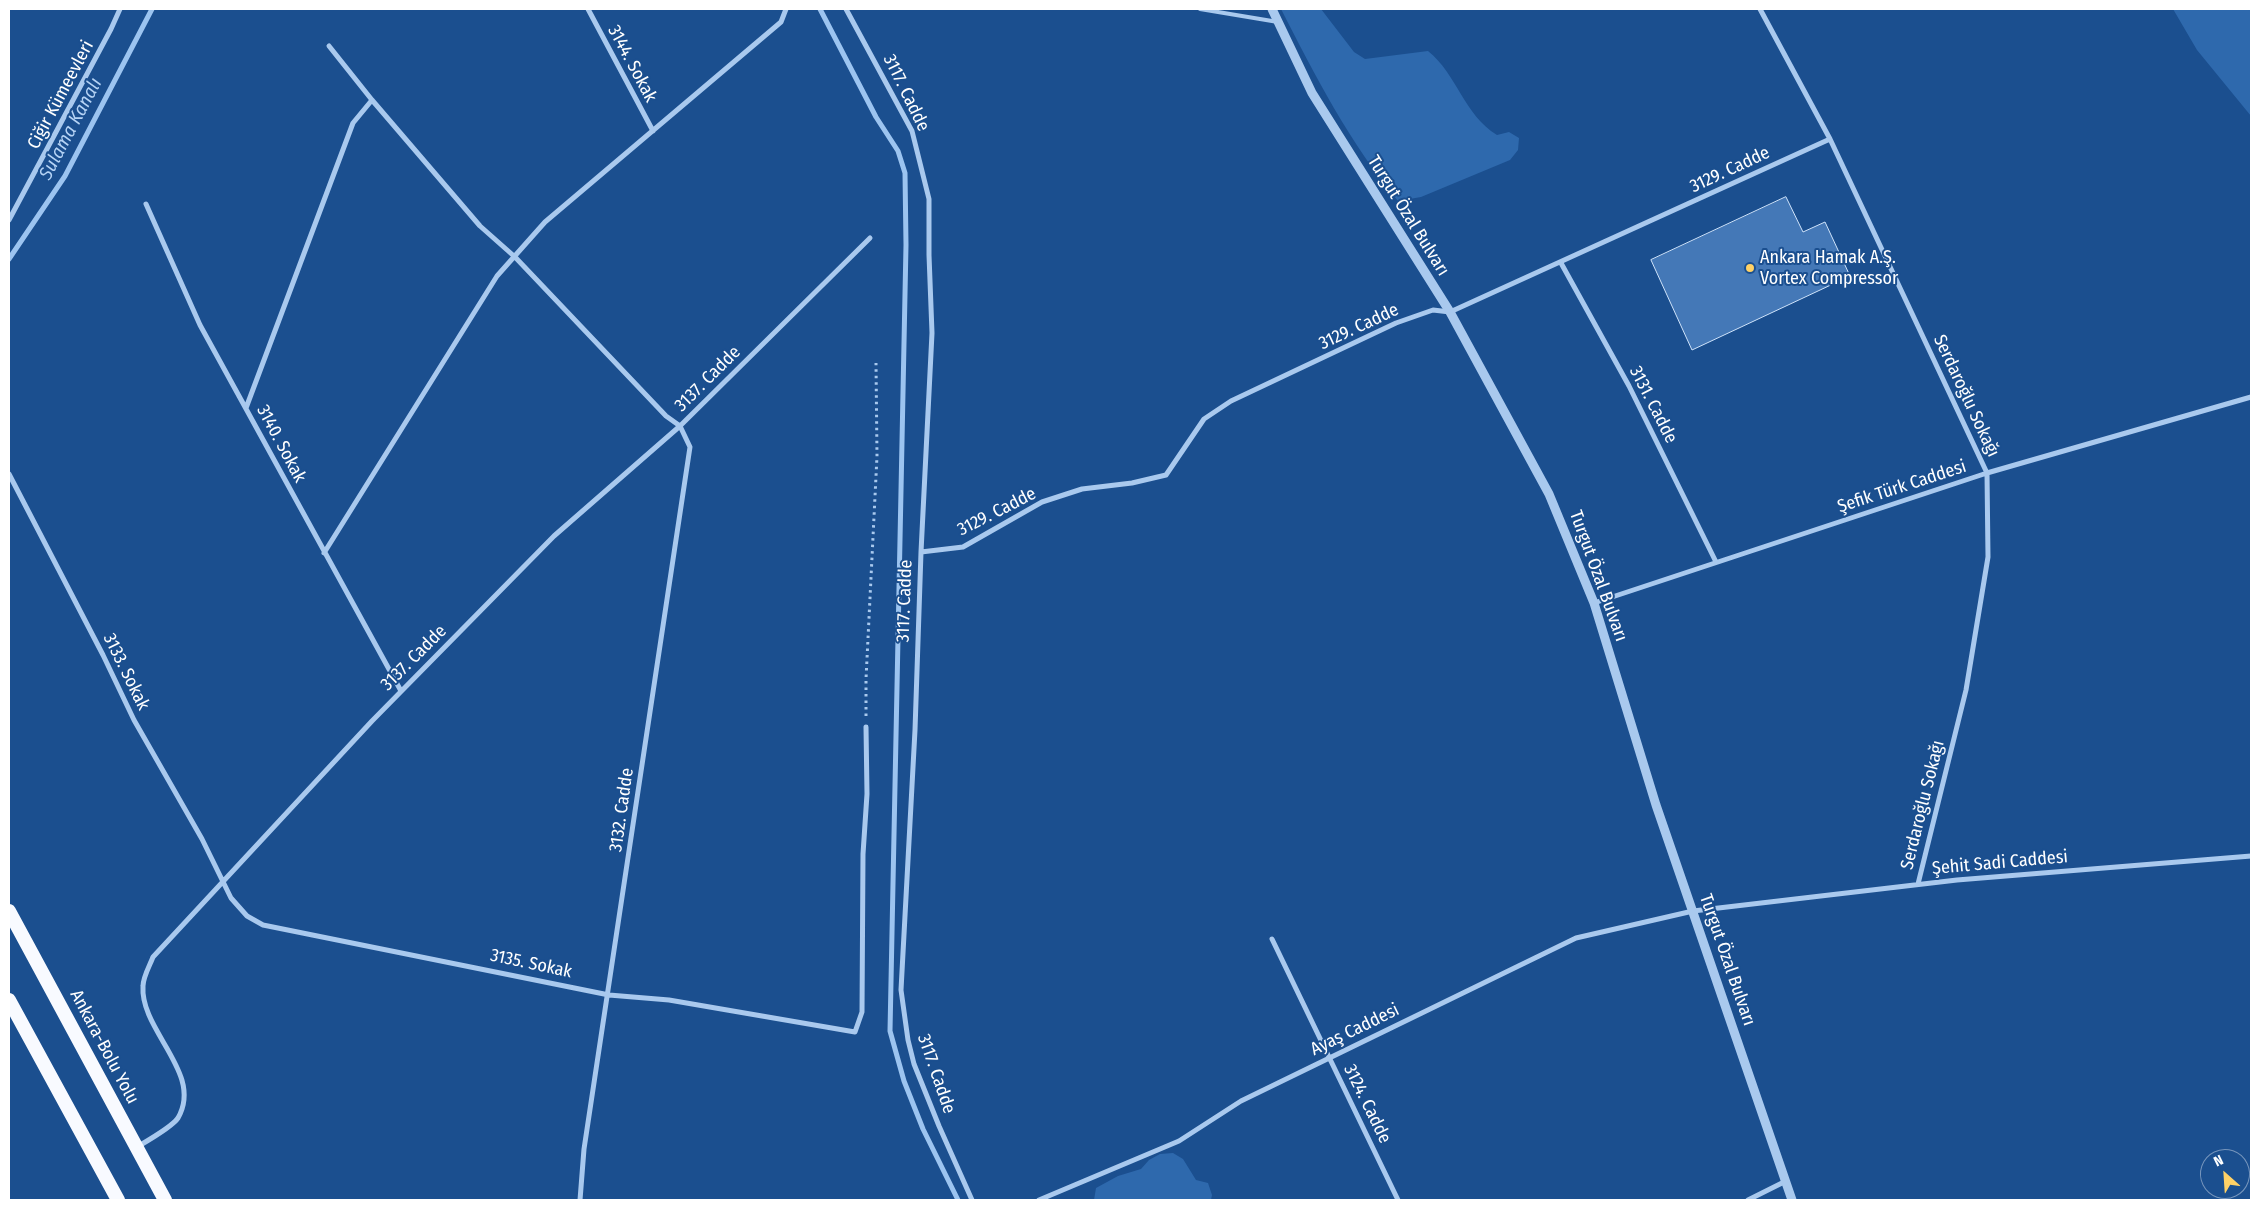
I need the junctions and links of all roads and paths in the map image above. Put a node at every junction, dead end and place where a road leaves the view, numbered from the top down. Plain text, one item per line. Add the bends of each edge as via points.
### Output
1 (120, 9) edge
2 (588, 9) edge
3 (786, 9) edge
4 (846, 9) edge
5 (1200, 9) edge
6 (1272, 9) edge
7 (1760, 9) edge
8 (1278, 22) junction
9 (329, 46) dead end
10 (372, 100) junction
11 (653, 131) junction
12 (1830, 139) junction
13 (146, 204) dead end
14 (9, 220) edge
15 (870, 238) dead end
16 (515, 258) junction
17 (1561, 263) junction
18 (1450, 312) junction
19 (876, 363) dead end
20 (2251, 397) edge
21 (246, 408) junction
22 (680, 426) junction
23 (1988, 473) junction
24 (9, 474) edge
25 (920, 552) junction
26 (324, 553) junction
27 (1716, 562) junction
28 (1594, 603) junction
29 (401, 691) junction
30 (866, 727) joint
31 (2251, 856) edge
32 (222, 880) junction
33 (1918, 884) junction
34 (1693, 911) junction
35 (9, 912) edge
36 (1272, 938) dead end
37 (609, 995) junction
38 (9, 1000) edge
39 (1329, 1058) junction
40 (137, 1148) junction
41 (1786, 1181) junction
42 (118, 1200) edge
43 (165, 1200) edge
44 (580, 1200) edge
45 (972, 1200) edge
46 (1039, 1200) edge
47 (1398, 1200) edge
48 (1748, 1200) edge
49 (1792, 1200) edge

1 - 14 street, Ciğir Kümeevleri
2 - 11 street, 3144. Sokak
3 - 11 street via 781,22
4 - 25 street, 3117. Cadde via 912,131 929,199 932,333
5 - 8 lane
6 - 8 street, Turgut Özal Bulvarı
7 - 12 street, Serdaroğlu Sokağı
8 - 18 street, Turgut Özal Bulvarı via 1312,93
9 - 10 street
10 - 16 street via 480,226
10 - 21 street via 353,123
11 - 16 street via 545,222
12 - 17 street, 3129. Cadde
12 - 23 street, Serdaroğlu Sokağı
13 - 21 street, 3140. Sokak via 200,325
15 - 22 street, 3137. Cadde
16 - 22 street via 666,416
16 - 26 street via 497,276
17 - 18 street, 3129. Cadde
17 - 27 street, 3131. Cadde via 1629,386
18 - 25 street, 3129. Cadde via 1433,310 1396,323 1231,401 1204,420 1166,475 1082,489 1042,502 963,547
18 - 28 street, Turgut Özal Bulvarı via 1549,494
19 - 30 path via 877,456
20 - 23 street, Şefik Türk Caddesi
21 - 26 street, 3140. Sokak
22 - 29 street, 3137. Cadde via 554,536
22 - 37 street, 3132. Cadde via 690,447
23 - 27 street, Şefik Türk Caddesi
23 - 33 street, Serdaroğlu Sokağı via 1988,557 1966,690
24 - 32 street, 3133. Sokak via 104,655 134,720
25 - 45 street, 3117. Cadde via 916,730 902,990 914,1064
26 - 29 street, 3140. Sokak
27 - 28 street, Şefik Türk Caddesi
28 - 34 street, Turgut Özal Bulvarı via 1656,805
29 - 32 street, 3137. Cadde
30 - 37 street, 3135. Sokak via 862,1012 855,1032 670,1000
31 - 33 street, Şehit Sadi Caddesi
32 - 37 street, 3135. Sokak via 231,898 247,916 263,925
32 - 40 street, 3137. Cadde via 153,957 143,985 146,1009 182,1078 184,1100 177,1119
33 - 34 street, Şehit Sadi Caddesi
34 - 39 street, Ayaş Caddesi via 1576,938
34 - 41 street, Turgut Özal Bulvarı
35 - 40 highway, Ankara-Bolu Yolu
36 - 39 street, 3124. Cadde
37 - 44 street, 3132. Cadde via 584,1149
38 - 42 highway
39 - 46 street, Ayaş Caddesi via 1241,1101 1179,1141
39 - 47 street, 3124. Cadde
40 - 43 highway, Ankara-Bolu Yolu
41 - 48 street
41 - 49 street, Turgut Özal Bulvarı

